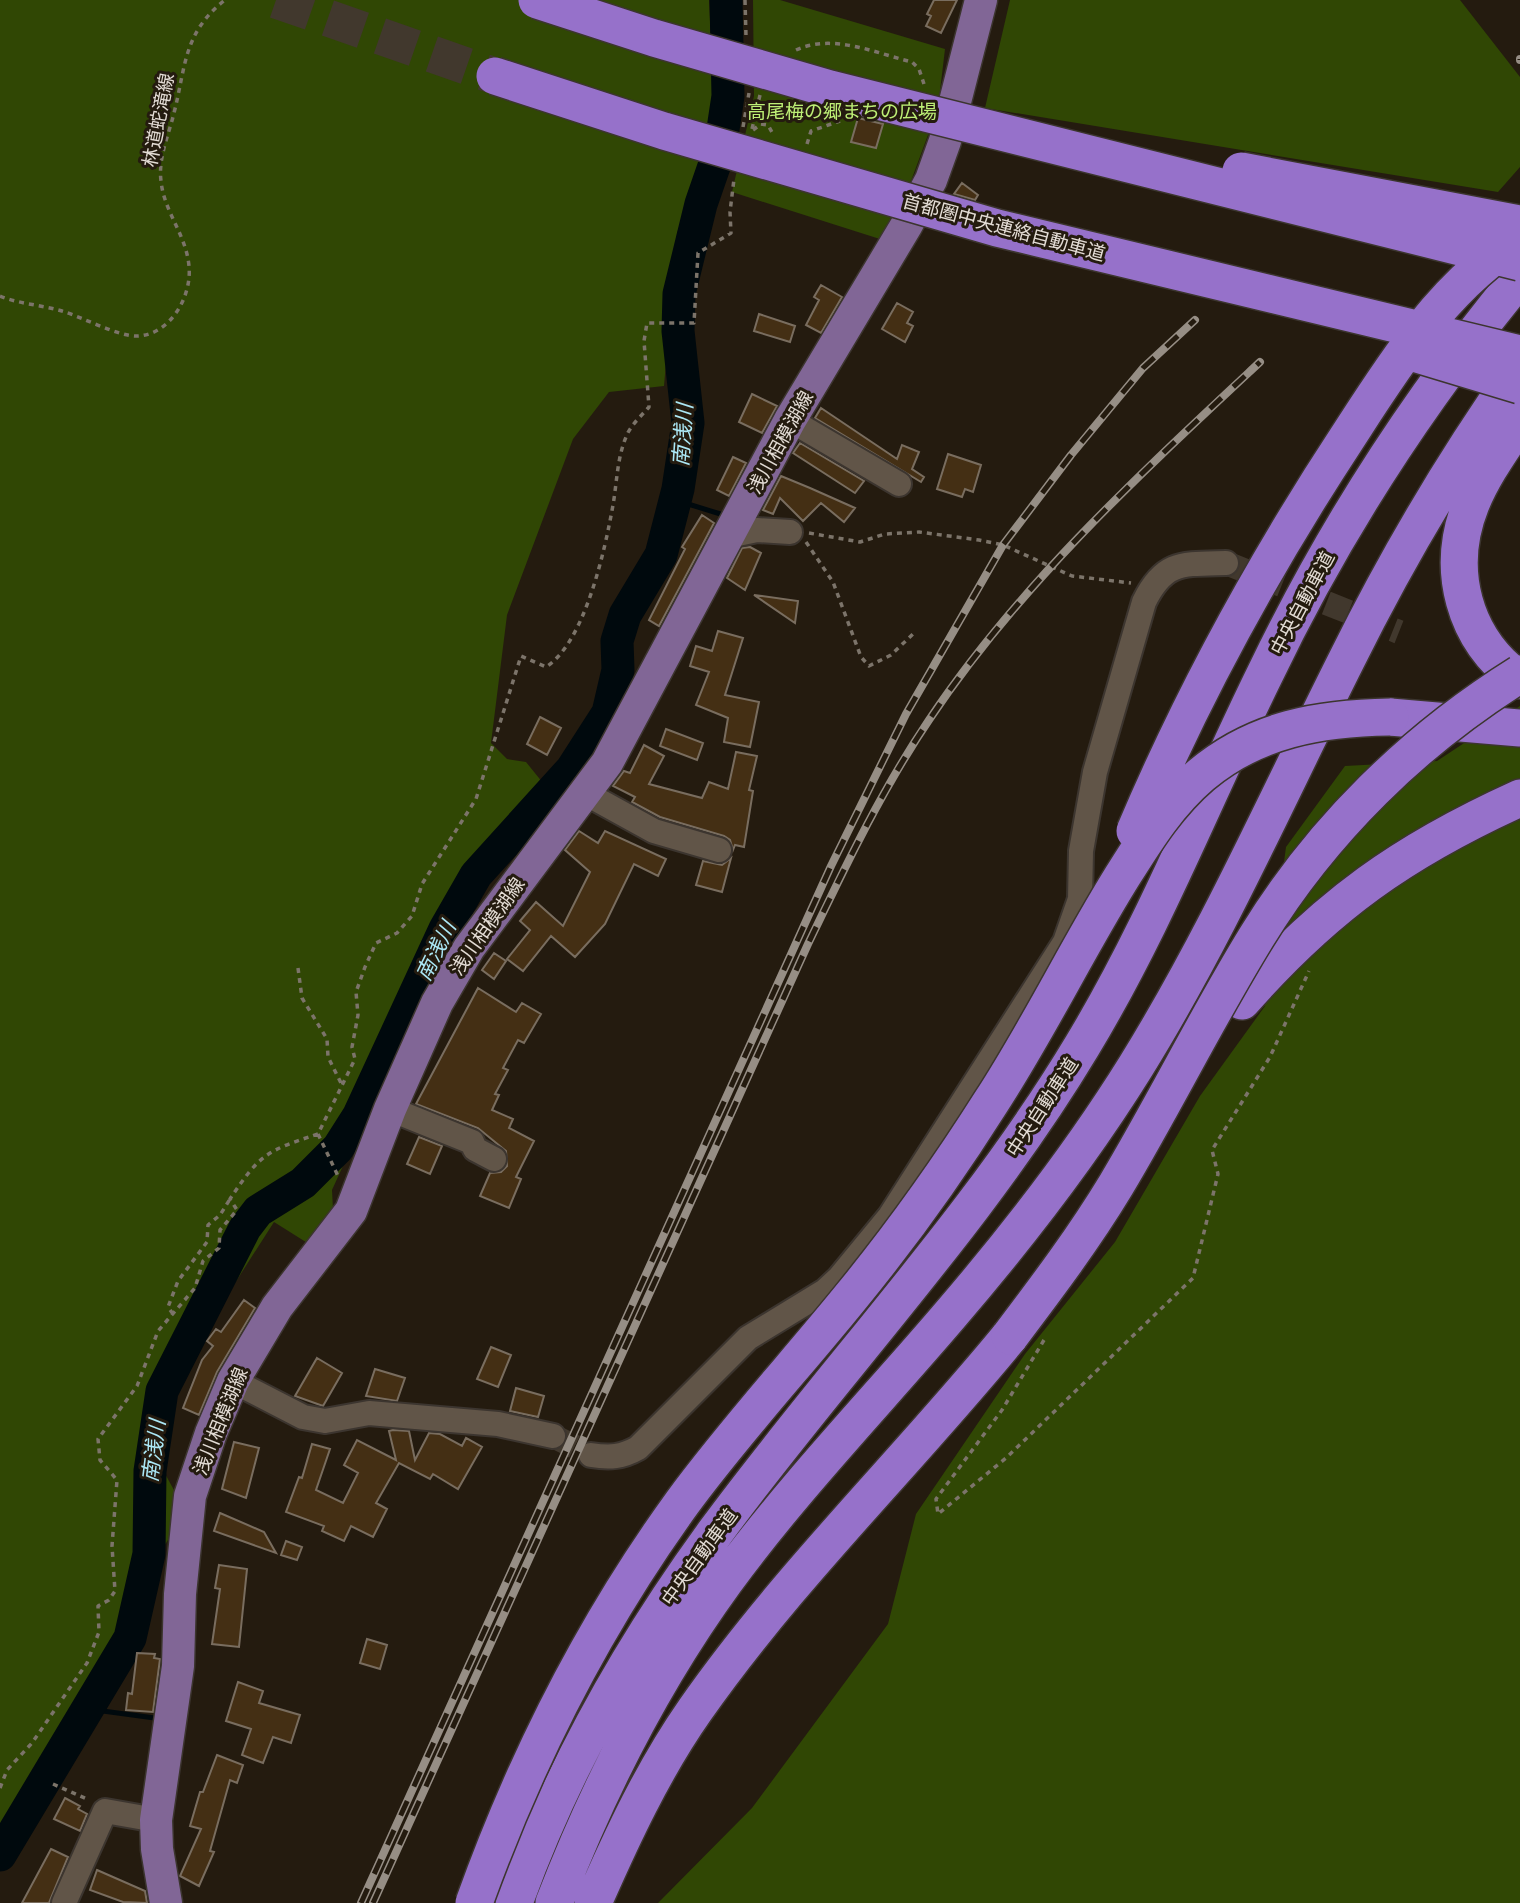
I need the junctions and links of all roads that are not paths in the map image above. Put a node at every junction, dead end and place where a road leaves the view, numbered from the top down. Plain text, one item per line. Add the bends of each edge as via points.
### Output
1 (537, 0) edge
2 (981, 0) edge
3 (495, 76) tunnel mouth
4 (995, 130) junction
5 (1520, 224) edge
6 (997, 228) junction
7 (1520, 238) edge
8 (1520, 262) edge
9 (1520, 277) edge
10 (1520, 354) edge
11 (1520, 368) edge
12 (1520, 385) edge
13 (790, 420) junction
14 (1520, 421) edge
15 (898, 484) dead end
16 (790, 532) road end
17 (728, 536) junction
18 (1226, 564) tunnel mouth
19 (1520, 674) edge
20 (1520, 680) edge
21 (1520, 728) edge
22 (585, 793) junction
23 (1520, 799) edge
24 (719, 850) dead end
25 (1100, 912) junction
26 (390, 1109) junction
27 (495, 1158) dead end
28 (1070, 1256) junction
29 (233, 1381) junction
30 (553, 1436) tunnel mouth
31 (591, 1455) tunnel mouth
32 (156, 1820) junction
33 (64, 1903) edge
34 (167, 1903) edge
35 (474, 1903) edge
36 (514, 1903) edge
37 (554, 1903) edge
38 (593, 1903) edge

1 - 4 highway, bridge via 830,89
2 - 13 main road, 浅川相模湖線 via 931,180
3 - 6 highway, 首都圏中央連絡自動車道, bridge via 664,131
4 - 5 highway, bridge via 1335,186
4 - 8 highway, bridge
6 - 10 highway, 首都圏中央連絡自動車道, bridge
6 - 12 highway, bridge
7 - 25 highway, bridge via 1480,266 1431,316 1315,486 1199,691
9 - 36 highway, 中央自動車道 via 1452,363 1329,552 1265,672 1173,874 1081,1047 964,1220 750,1486 654,1619 573,1765
11 - 37 highway, 中央自動車道 via 1415,531 1208,942 1135,1068 1045,1198 725,1581 673,1657 619,1752
13 - 15 street
13 - 17 main road, 浅川相模湖線
14 - 20 highway via 1472,500 1461,536 1459,564 1463,599 1477,633 1496,661
16 - 17 street via 757,530
17 - 22 main road, 浅川相模湖線 via 626,728
18 - 31 street via 1174,568 1152,585 1095,772 1081,851 1080,900 1065,942 890,1216 825,1291 748,1338 638,1448 624,1456
19 - 28 highway, bridge via 1425,743 1376,786 1324,843 1257,936 1115,1186
21 - 25 highway, bridge via 1390,717 1324,720 1252,742 1201,775 1156,824
22 - 24 street via 654,831
22 - 26 main road, 浅川相模湖線 via 469,948 437,1003
23 - 28 highway, bridge via 1436,839 1360,888 1274,964 1208,1048 1112,1200
25 - 35 highway, bridge via 1009,1073 925,1199 873,1270 698,1481 612,1607 537,1750
26 - 27 street via 472,1142 475,1149
26 - 29 main road, 浅川相模湖線 via 351,1211 277,1307
28 - 38 highway, bridge via 952,1407 786,1593 693,1712 652,1780
29 - 30 street via 303,1417 325,1421 369,1413 498,1424
29 - 32 main road, 浅川相模湖線 via 190,1496 178,1666
32 - 33 street via 105,1811
32 - 34 main road, 浅川相模湖線

